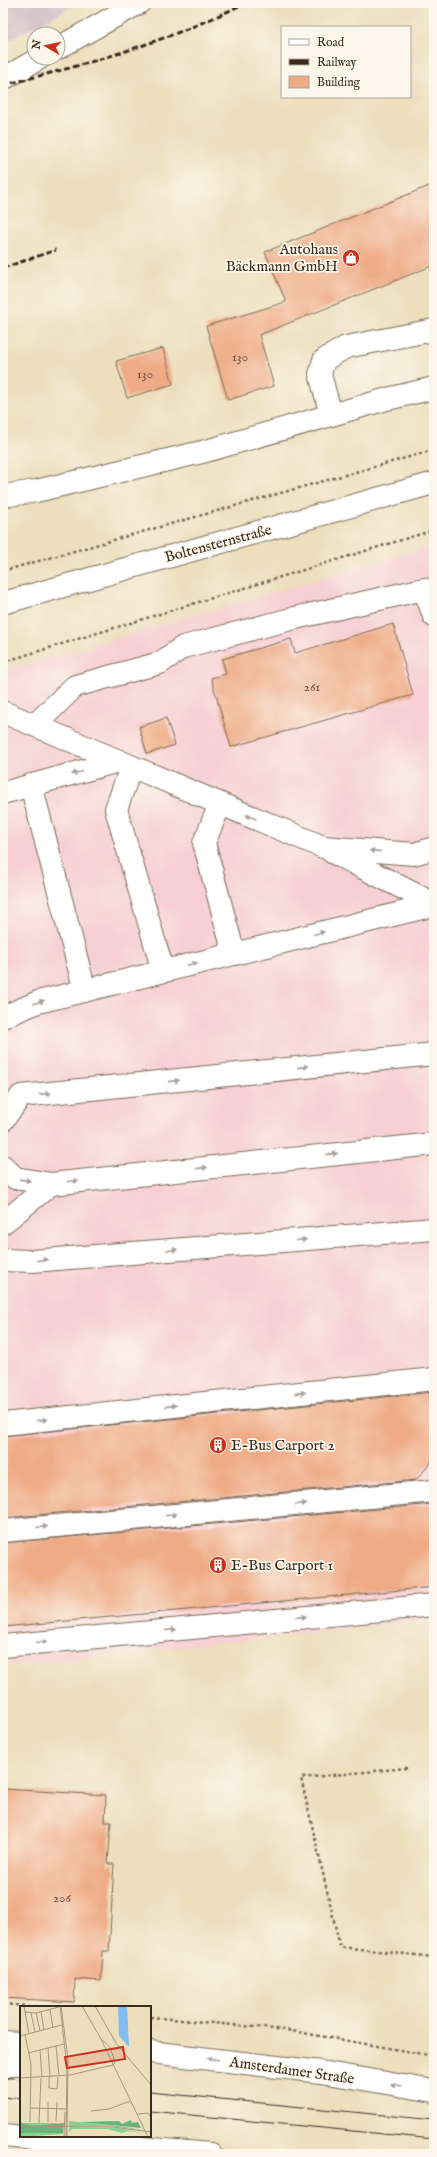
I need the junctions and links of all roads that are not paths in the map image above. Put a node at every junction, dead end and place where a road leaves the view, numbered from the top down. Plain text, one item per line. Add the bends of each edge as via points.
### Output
1 (139, 3) edge
2 (66, 44) edge
3 (26, 66) edge
4 (3, 79) edge
5 (434, 330) edge
6 (433, 389) edge
7 (331, 415) junction
8 (434, 483) edge
9 (3, 496) edge
10 (3, 602) edge
11 (434, 616) edge
12 (3, 712) edge
13 (35, 725) junction
14 (125, 764) junction
15 (31, 785) junction
16 (3, 793) edge
17 (220, 804) junction
18 (323, 847) junction
19 (434, 848) edge
20 (434, 905) edge
21 (234, 954) junction
22 (163, 972) junction
23 (85, 991) junction
24 (3, 1017) edge
25 (434, 1054) edge
26 (12, 1093) edge
27 (3, 1120) edge
28 (434, 1144) edge
29 (3, 1166) edge
30 (51, 1184) junction
31 (4, 1219) edge
32 (434, 1229) edge
33 (3, 1260) edge
34 (434, 1379) edge
35 (3, 1424) edge
36 (434, 1491) edge
37 (3, 1531) edge
38 (434, 1605) edge
39 (3, 1646) edge
40 (3, 2042) edge
41 (20, 2043) edge
42 (151, 2052) edge
43 (20, 2064) edge
44 (3, 2068) edge
45 (434, 2091) edge
46 (7, 2133) edge
47 (20, 2134) edge
48 (46, 2137) edge
49 (211, 2154) edge

1 - 2 main road
3 - 4 main road
5 - 7 main road via 346,347 324,360 320,374
6 - 7 main road
7 - 9 main road via 206,451 36,491
8 - 10 main road, Boltensternstraße
11 - 13 main road via 424,589 183,647 160,663 75,686
12 - 13 main road
13 - 14 main road
14 -> 15 main road
14 - 17 main road
14 - 22 main road via 116,809
15 - 16 main road
15 - 23 main road
18 -> 17 main road
17 - 21 main road via 204,843
19 -> 18 main road via 414,854
18 - 20 main road
21 -> 20 main road
22 -> 21 main road
22 - 23 main road
24 -> 23 main road via 38,1002
26 -> 25 main road
26 - 27 main road
30 -> 28 main road
29 -> 30 main road via 15,1178
30 - 31 main road
33 -> 32 main road via 32,1261
35 -> 34 main road
37 -> 36 main road
39 -> 38 main road
40 - 41 main road
45 -> 42 main road, Amsterdamer Straße via 321,2072
43 - 44 main road via 11,2064
46 - 47 main road
48 - 49 main road

